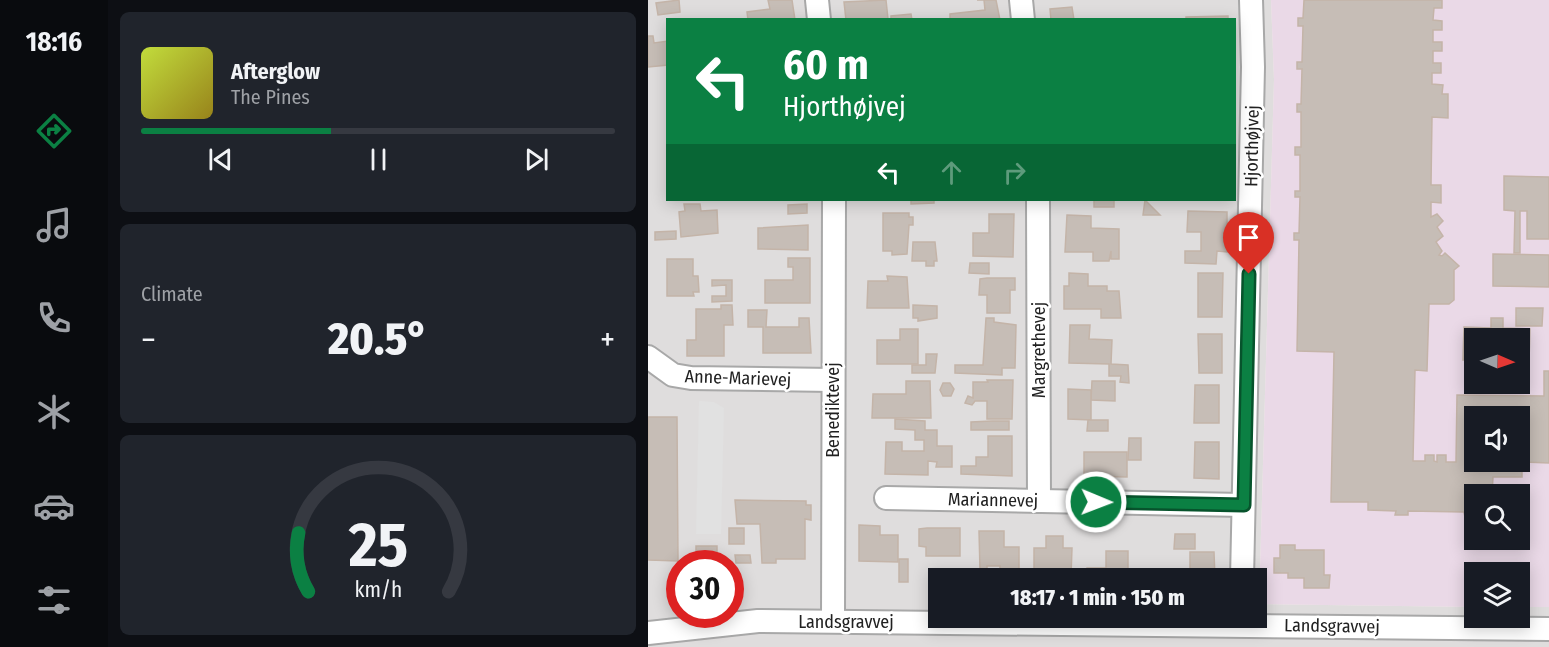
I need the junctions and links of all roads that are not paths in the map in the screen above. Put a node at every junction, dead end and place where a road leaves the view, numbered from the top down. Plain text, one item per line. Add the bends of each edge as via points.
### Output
1 (817, 0) edge
2 (1021, 0) edge
3 (1251, 0) edge
4 (819, 18) edge
5 (1023, 18) edge
6 (834, 201) edge
7 (1038, 201) edge
8 (648, 357) edge
9 (833, 380) junction
10 (886, 498) dead end
11 (1039, 501) junction
12 (1244, 505) junction
13 (1242, 568) edge
14 (833, 621) junction
15 (928, 621) edge
16 (1267, 623) edge
17 (1549, 629) edge
18 (648, 633) edge

1 - 4 street
2 - 5 street
3 - 12 street, Hjorthøjvej
6 - 9 street, Benediktevej
7 - 11 street, Margrethevej
8 - 9 street, Anne-Marievej via 673,375 691,378
9 - 14 street, Benediktevej
10 - 11 street, Mariannevej
11 - 12 street, Mariannevej
12 - 13 street, Hjorthøjvej
14 - 15 street, Landsgravvej
14 - 18 street, Landsgravvej via 759,621
16 - 17 street, Landsgravvej

